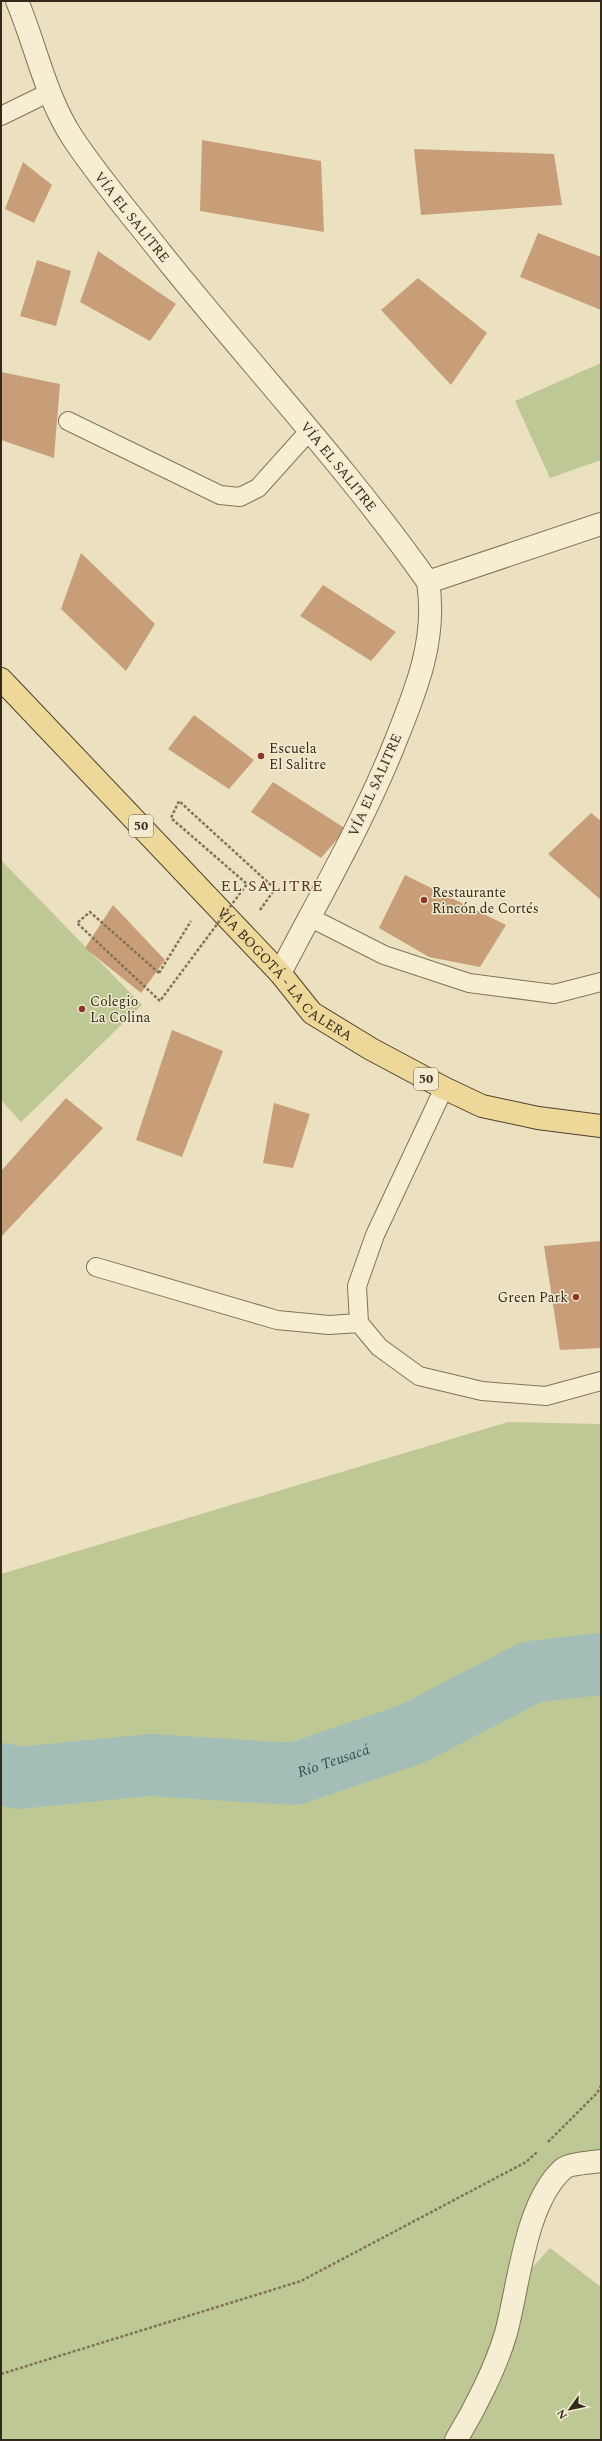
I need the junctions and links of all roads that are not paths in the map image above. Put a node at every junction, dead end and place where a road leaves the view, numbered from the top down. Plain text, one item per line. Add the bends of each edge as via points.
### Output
1 (16, 1) edge
2 (48, 93) junction
3 (1, 116) edge
4 (68, 421) dead end
5 (310, 430) junction
6 (601, 524) edge
7 (428, 582) junction
8 (1, 679) edge
9 (309, 917) junction
10 (280, 973) junction
11 (601, 982) edge
12 (444, 1088) junction
13 (601, 1126) edge
14 (96, 1268) dead end
15 (359, 1323) junction
16 (601, 1381) edge
17 (601, 2161) edge
18 (456, 2440) edge

1 - 2 street, VÍA EL SALITRE via 31,36
2 - 3 lane
2 - 5 street, VÍA EL SALITRE via 72,137 105,182 205,307
4 - 5 lane via 220,495 240,497 258,488
5 - 7 street, VÍA EL SALITRE
6 - 7 street
7 - 9 street, VÍA EL SALITRE via 432,607 428,642 414,696 366,812
8 - 10 main road, VÍA BOGOTÁ - LA CALERA / 50
9 - 10 street, VÍA EL SALITRE
9 - 11 lane via 384,955 469,983 554,994
10 - 12 main road, VÍA BOGOTÁ - LA CALERA / 50 via 312,1013 371,1049
12 - 13 main road, VÍA BOGOTÁ - LA CALERA / 50 via 482,1106 538,1118
12 - 15 lane via 375,1235 358,1286
14 - 15 lane via 277,1320 329,1325
15 - 16 lane via 379,1347 419,1376 482,1391 546,1396
17 - 18 street via 564,2167 549,2184 525,2246 505,2334 473,2412

